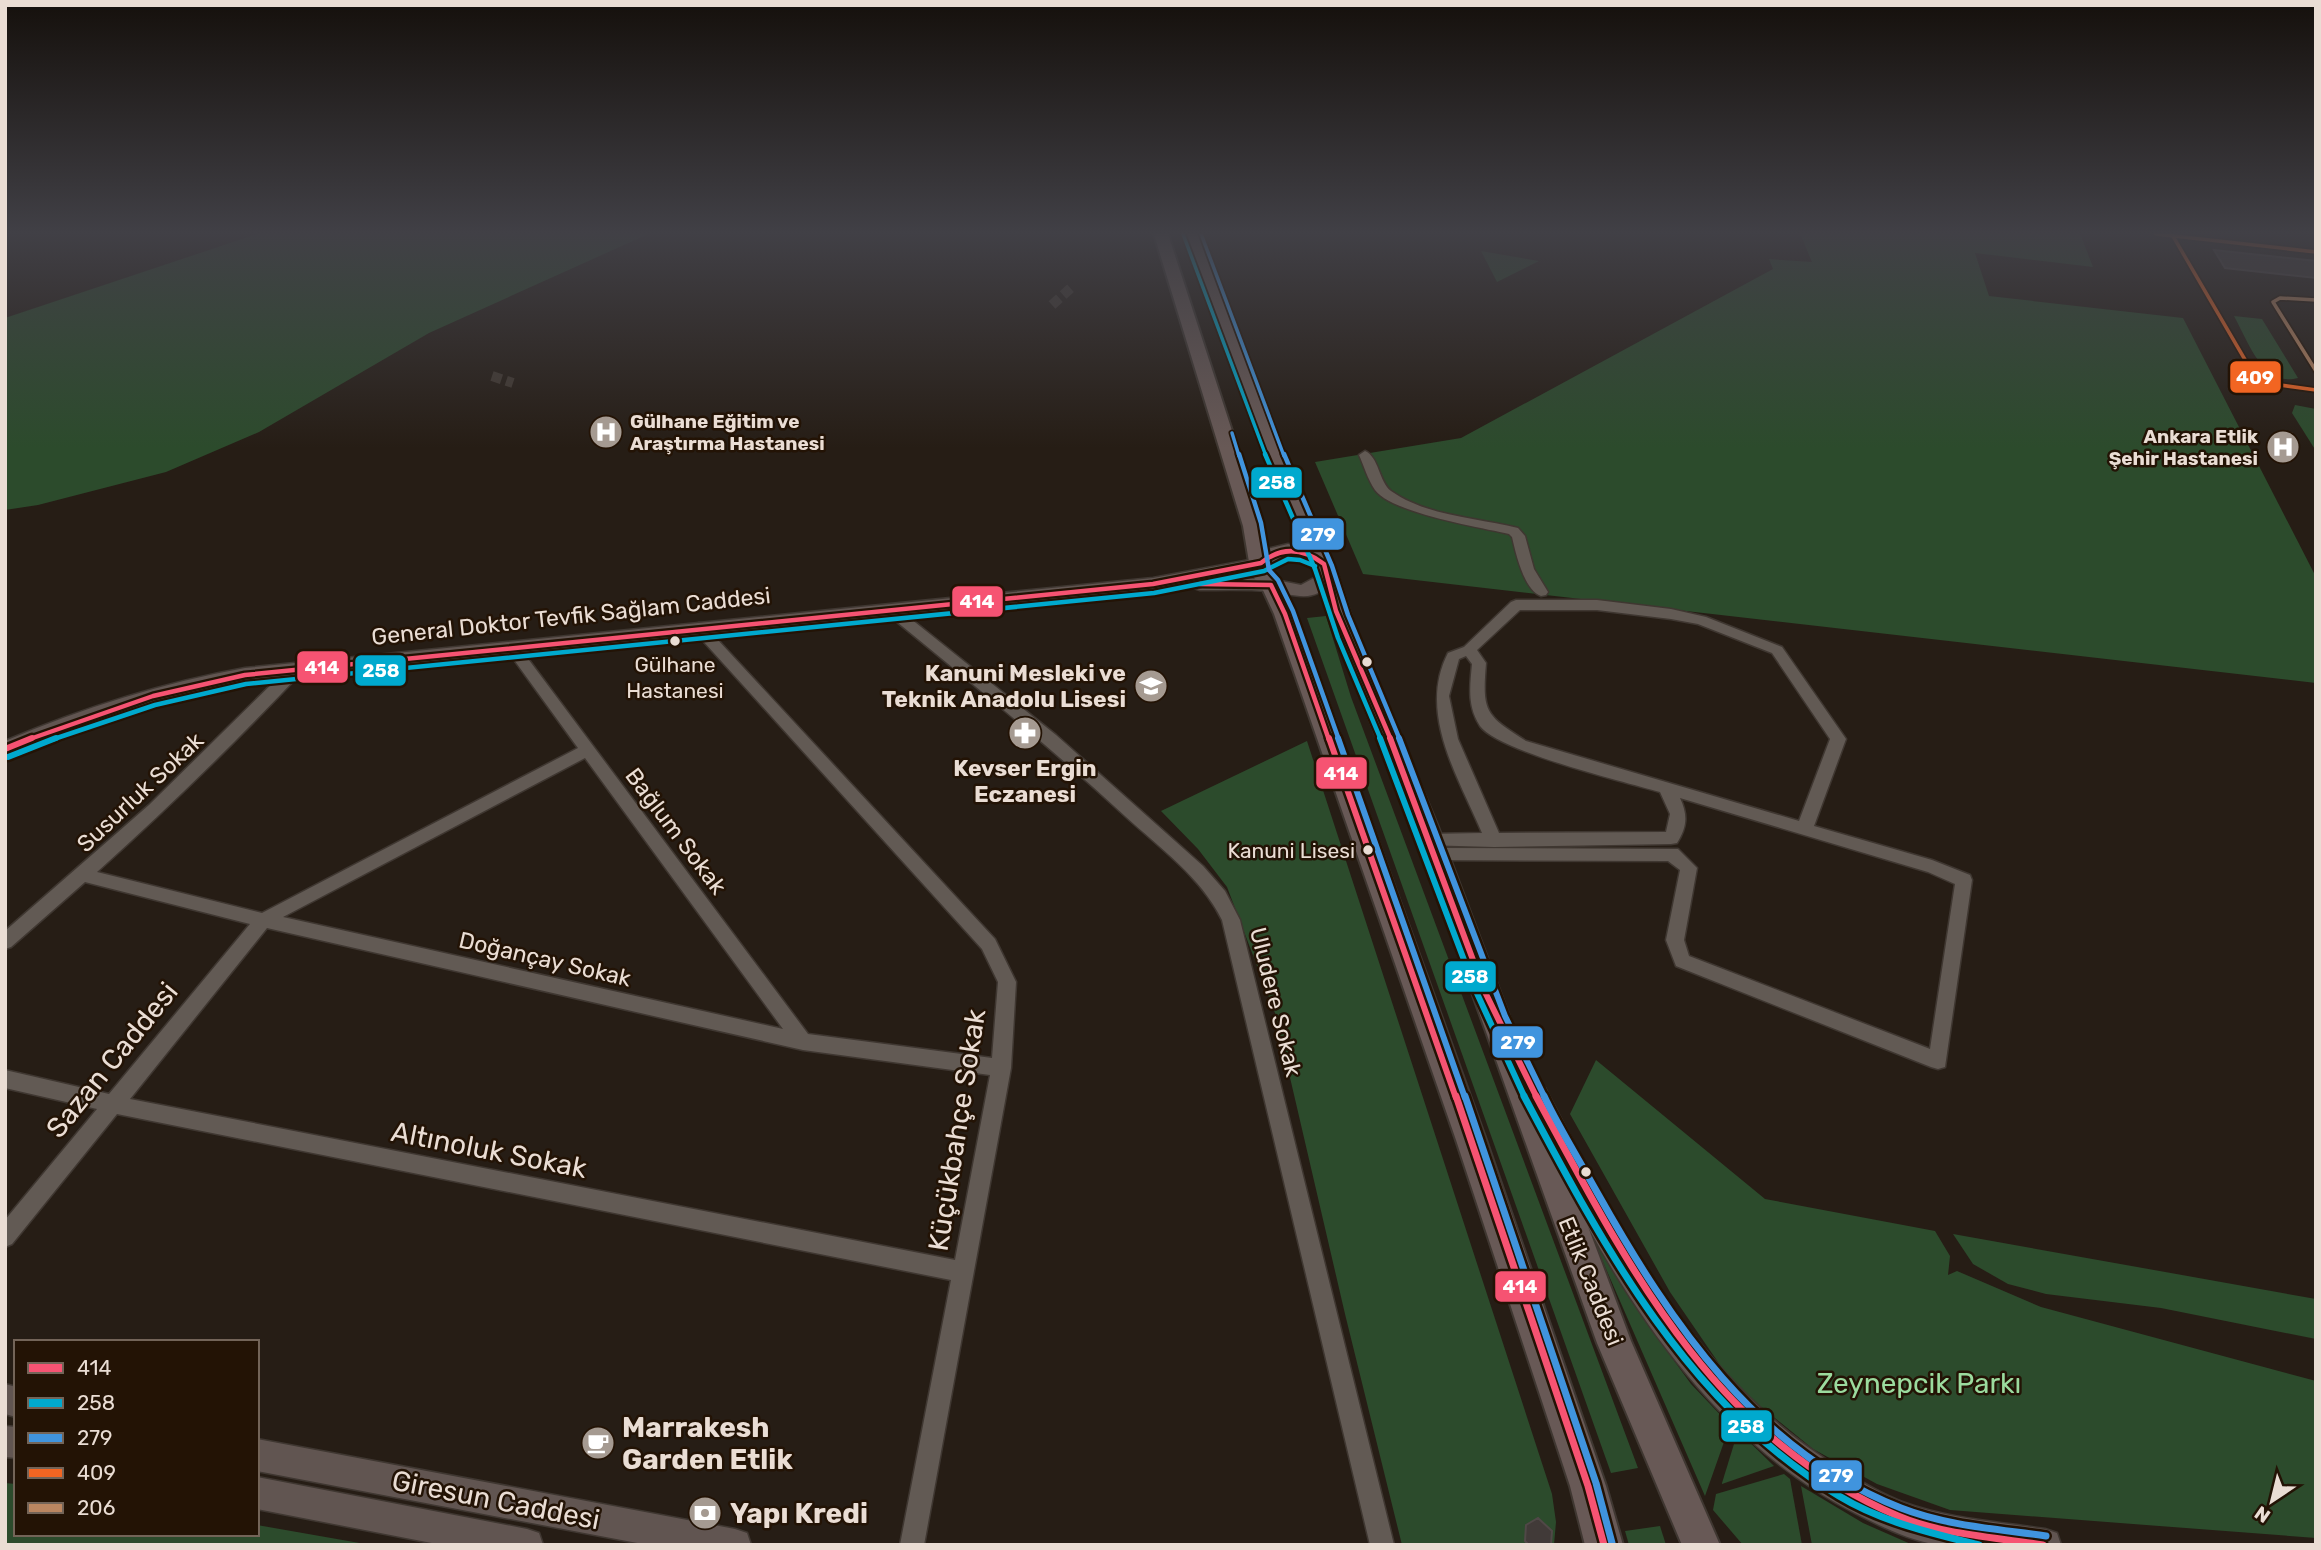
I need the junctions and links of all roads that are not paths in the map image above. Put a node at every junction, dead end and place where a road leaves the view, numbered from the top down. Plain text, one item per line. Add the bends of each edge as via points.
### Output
1 (1183, 303) edge
2 (1218, 303) edge
3 (1365, 455) dead end
4 (1322, 568) junction
5 (1266, 574) junction
6 (1541, 592) dead end
7 (891, 610) junction
8 (699, 628) junction
9 (512, 647) junction
10 (1469, 650) junction
11 (297, 668) junction
12 (5, 749) edge
13 (587, 750) junction
14 (1666, 789) junction
15 (1804, 831) junction
16 (1494, 841) junction
17 (1432, 847) junction
18 (83, 875) junction
19 (264, 920) junction
20 (5, 942) edge
21 (1497, 1020) junction
22 (803, 1042) junction
23 (1001, 1068) junction
24 (5, 1079) edge
25 (112, 1104) junction
26 (5, 1237) edge
27 (963, 1272) junction
28 (259, 1455) edge
29 (259, 1493) edge
30 (527, 1545) edge
31 (735, 1545) edge
32 (912, 1545) edge
33 (1382, 1545) edge
34 (1604, 1545) edge
35 (1700, 1545) edge
36 (2045, 1545) edge

1 - 5 main road
2 - 4 main road, Etlik Caddesi
3 - 6 street via 1381,489 1390,496 1422,510 1513,531
4 - 5 main road via 1312,589 1302,591 1291,591
4 - 5 main road via 1306,552 1291,549 1272,553
4 - 17 main road, Etlik Caddesi
5 - 7 main road, General Doktor Tevfik Sağlam Caddesi
5 - 34 main road via 1285,614 1471,1140
7 - 8 main road, General Doktor Tevfik Sağlam Caddesi
7 - 33 street, Uludere Sokak via 1051,739 1219,896 1231,920
8 - 9 main road, General Doktor Tevfik Sağlam Caddesi
8 - 23 street, Küçükbahçe Sokak via 989,944 1007,982
9 - 11 main road, General Doktor Tevfik Sağlam Caddesi
9 - 13 street, Bağlum Sokak
10 - 14 street via 1479,663 1476,697 1487,724 1521,745
10 - 15 street via 1516,605 1597,605 1701,620 1777,650 1838,739
10 - 16 street via 1453,656 1442,696 1450,739
11 - 12 main road, General Doktor Tevfik Sağlam Caddesi via 154,695 75,719
11 - 18 street, Susurluk Sokak via 217,752
13 - 19 street
13 - 22 street, Bağlum Sokak
14 - 15 street
14 - 16 street via 1678,808 1679,829 1671,838
15 - 17 street via 1964,880 1938,1061 1682,961 1675,940 1689,868 1672,855
16 - 17 street
17 - 21 main road, Etlik Caddesi
18 - 19 street, Doğançay Sokak
18 - 20 street, Susurluk Sokak
19 - 22 street, Doğançay Sokak
19 - 25 street, Sazan Caddesi
21 - 35 main road, Etlik Caddesi via 1556,1193
21 - 36 main road via 1633,1275 1706,1376 1766,1437 1832,1483 1895,1515 1935,1527
22 - 23 street, Doğançay Sokak
23 - 27 street, Küçükbahçe Sokak
24 - 25 street, Altınoluk Sokak
25 - 26 street, Sazan Caddesi
25 - 27 street, Altınoluk Sokak
27 - 32 street, Küçükbahçe Sokak
28 - 31 main road, Giresun Caddesi
29 - 30 main road, Giresun Caddesi

